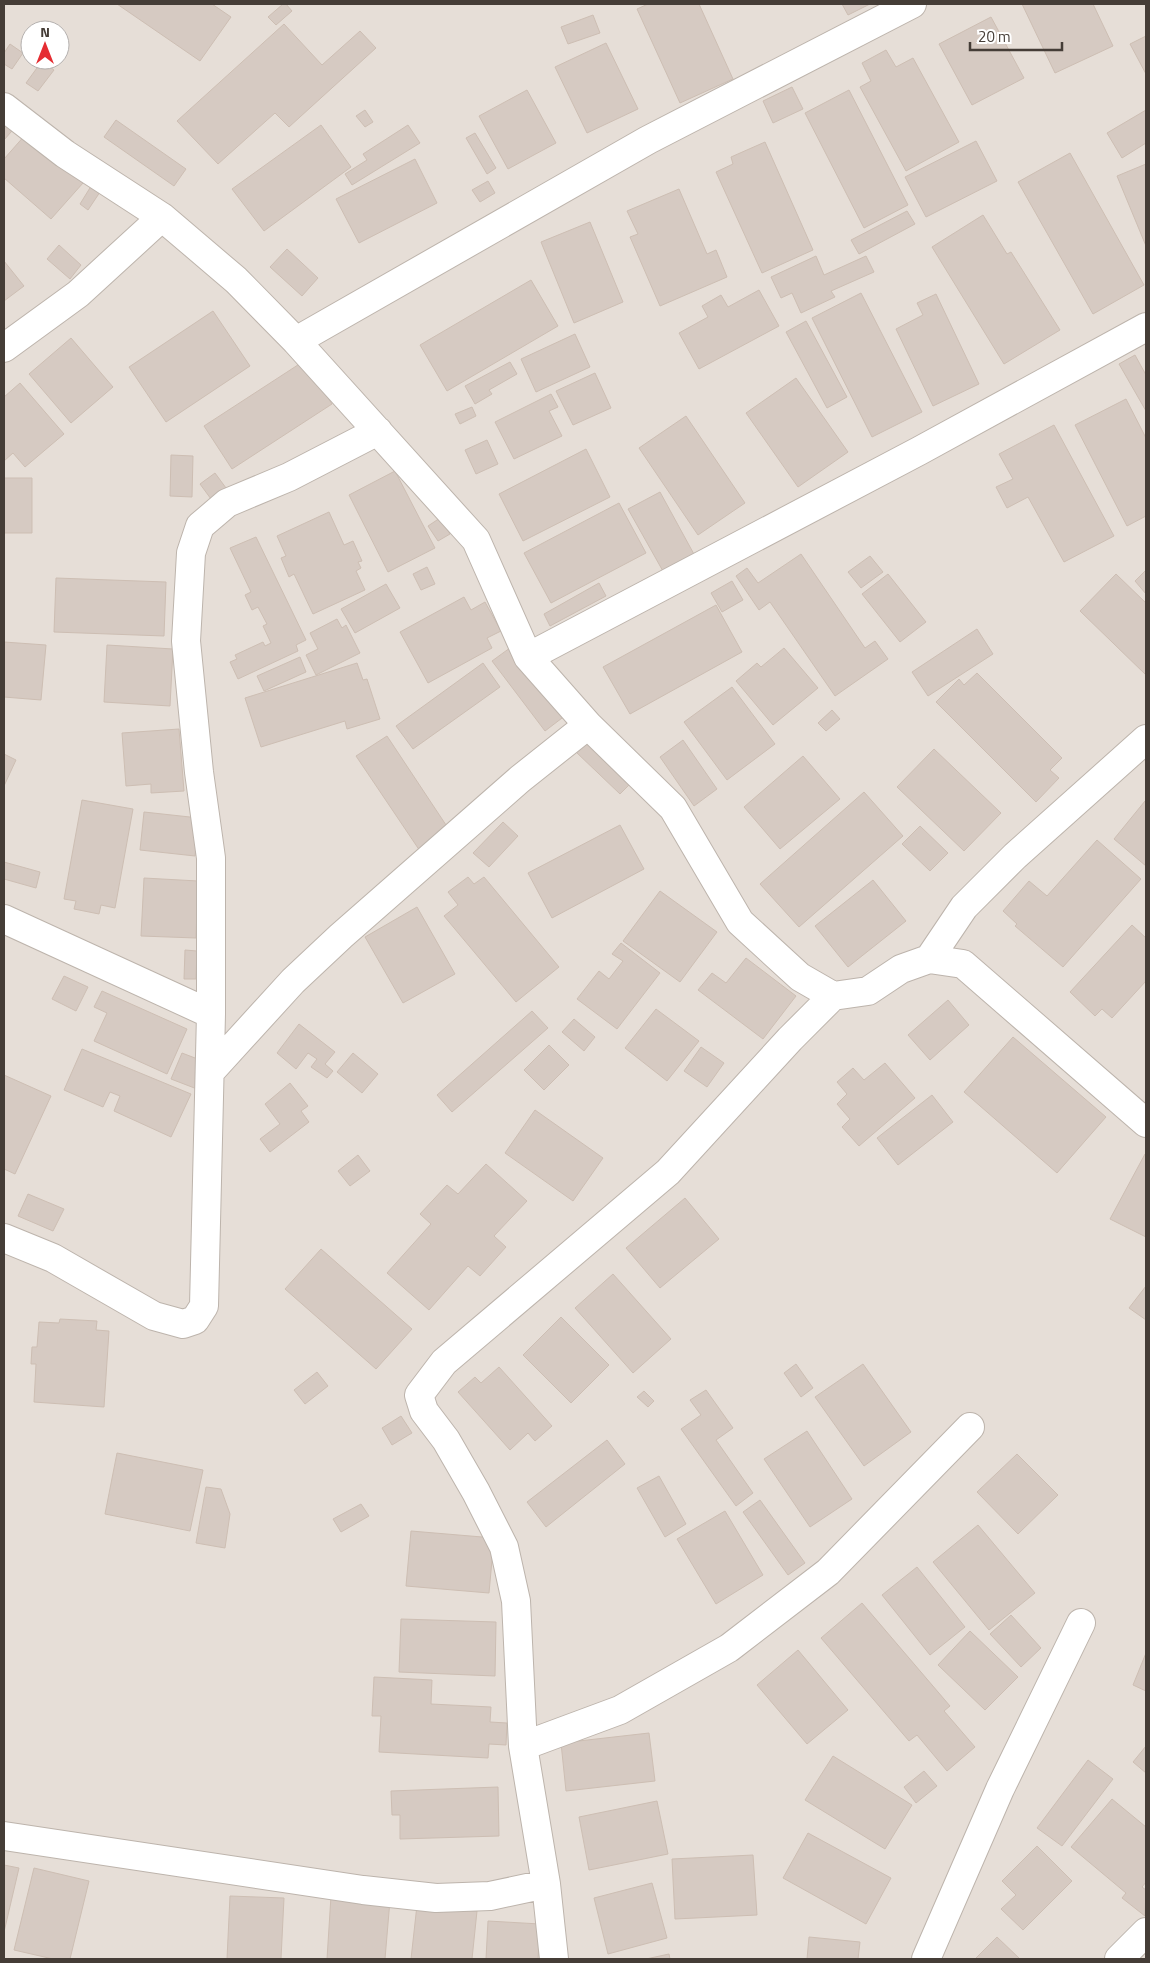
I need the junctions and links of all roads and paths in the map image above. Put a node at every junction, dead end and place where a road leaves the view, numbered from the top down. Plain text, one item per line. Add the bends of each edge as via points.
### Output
1 (912, 4) edge
2 (4, 107) edge
3 (162, 217) junction
4 (1146, 327) edge
5 (296, 341) junction
6 (4, 348) edge
7 (378, 431) junction
8 (528, 657) junction
9 (588, 725) junction
10 (1146, 739) edge
11 (4, 919) edge
12 (929, 959) junction
13 (833, 996) junction
14 (211, 1014) junction
15 (210, 1072) junction
16 (1146, 1123) edge
17 (4, 1238) edge
18 (970, 1427) dead end
19 (1081, 1623) dead end
20 (523, 1746) junction
21 (4, 1836) edge
22 (546, 1884) junction
23 (1146, 1932) edge
24 (554, 1959) edge
25 (926, 1959) edge
26 (1119, 1959) edge

1 - 5 street via 648,140
2 - 3 street via 65,154
3 - 5 street via 236,280
3 - 6 street via 78,294
4 - 8 street via 910,456
5 - 7 street
7 - 8 street via 476,540
7 - 14 street via 289,477 227,503 200,526 191,552 186,641 211,858
8 - 9 street
9 - 13 street via 673,808 740,922 800,977
9 - 15 street via 520,779 340,936 293,981
10 - 12 street via 989,881 964,907
11 - 14 street
12 - 13 street via 901,970 868,990
12 - 16 street via 963,964
13 - 20 street via 668,1172 444,1362 418,1395 424,1411 446,1440 476,1492 504,1547 516,1600
14 - 15 street
15 - 17 street via 204,1306 195,1320 182,1324 154,1316 53,1258
18 - 20 street via 828,1572 729,1648 620,1710
19 - 25 street via 1000,1789
20 - 22 street
21 - 22 street via 334,1886 436,1898 490,1896
22 - 24 street
23 - 26 street

